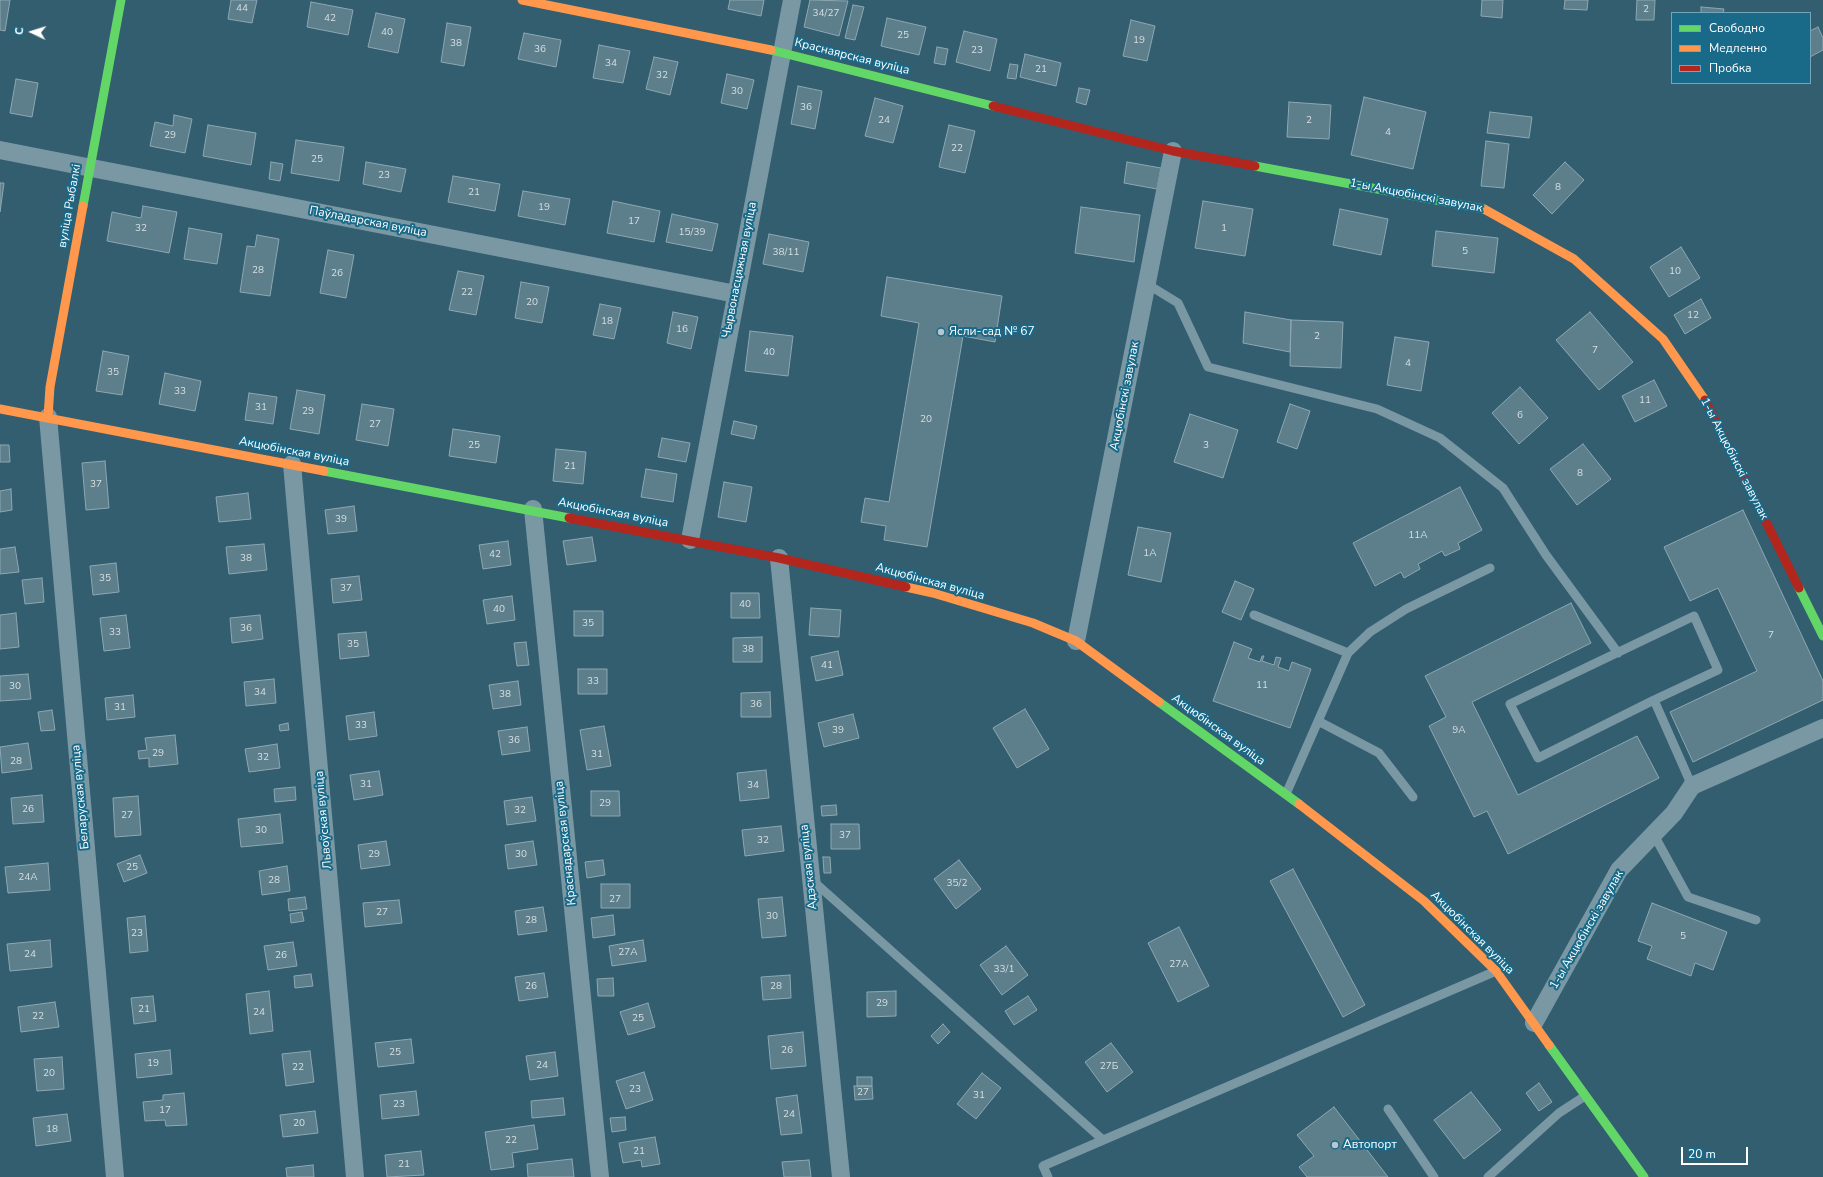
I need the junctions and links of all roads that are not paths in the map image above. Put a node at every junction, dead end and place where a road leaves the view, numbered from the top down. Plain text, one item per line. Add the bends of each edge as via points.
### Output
1 (121, 0) edge
2 (522, 0) edge
3 (792, 0) edge
4 (782, 52) junction
5 (0, 150) edge
6 (1173, 151) junction
7 (90, 167) junction
8 (1147, 284) junction
9 (736, 294) junction
10 (0, 409) edge
11 (48, 417) junction
12 (292, 464) junction
13 (533, 510) junction
14 (690, 540) junction
15 (780, 558) junction
16 (1490, 568) dead end
17 (1254, 615) dead end
18 (1823, 636) edge
19 (1076, 641) junction
20 (1618, 652) junction
21 (1348, 653) junction
22 (1654, 700) junction
23 (1318, 721) junction
24 (1823, 728) edge
25 (1692, 786) junction
26 (1286, 794) junction
27 (1413, 797) dead end
28 (1654, 835) junction
29 (810, 878) junction
30 (1756, 920) dead end
31 (1496, 971) junction
32 (1534, 1024) junction
33 (1585, 1096) junction
34 (1388, 1109) dead end
35 (1103, 1140) junction
36 (115, 1177) edge
37 (355, 1177) edge
38 (600, 1177) edge
39 (841, 1177) edge
40 (1048, 1177) edge
41 (1434, 1177) edge
42 (1488, 1177) edge
43 (1644, 1177) edge

1 - 7 street, вуліца Рыбалкі
2 - 4 street, Краснаярская вуліца
3 - 4 street, Чырвонасцяжная вуліца
4 - 6 street, Краснаярская вуліца
4 - 9 street, Чырвонасцяжная вуліца
5 - 7 street, Паўладарская вуліца
6 - 8 street, Акцюбінскі завулак
6 - 18 street, 1-ы Акцюбінскі завулак via 1481,207 1574,259 1663,339 1707,403
7 - 9 street, Паўладарская вуліца
7 - 11 street, вуліца Рыбалкі via 50,387
8 - 19 street, Акцюбінскі завулак
8 - 20 lane via 1178,303 1208,367 1377,409 1440,438 1503,488 1546,555
9 - 14 street, Чырвонасцяжная вуліца
10 - 11 street, Акцюбінская вуліца
11 - 12 street, Акцюбінская вуліца
11 - 36 street, Беларуская вуліца
12 - 13 street, Акцюбінская вуліца
12 - 37 street, Львоўская вуліца
13 - 14 street, Акцюбінская вуліца
13 - 38 street, Краснадарская вуліца
14 - 15 street, Акцюбінская вуліца
15 - 19 street, Акцюбінская вуліца via 933,593 1033,623
15 - 29 street, Адэская вуліца
16 - 21 lane via 1406,609 1370,632
17 - 21 lane
19 - 26 street, Акцюбінская вуліца
20 - 22 lane via 1694,616 1718,670
20 - 22 lane via 1510,704 1538,758
21 - 23 lane
22 - 25 lane
23 - 26 lane
23 - 27 lane via 1379,753
24 - 25 street
25 - 28 street, 1-ы Акцюбінскі завулак via 1674,813
26 - 31 street, Акцюбінская вуліца via 1424,901
28 - 30 lane via 1688,897
28 - 32 street, 1-ы Акцюбінскі завулак via 1619,870
29 - 35 lane
29 - 39 street, Адэская вуліца
31 - 32 street, Акцюбінская вуліца
31 - 35 lane
32 - 33 street, Акцюбінская вуліца
33 - 42 lane via 1559,1113
33 - 43 street, Акцюбінская вуліца
34 - 41 lane
35 - 40 lane via 1043,1166

